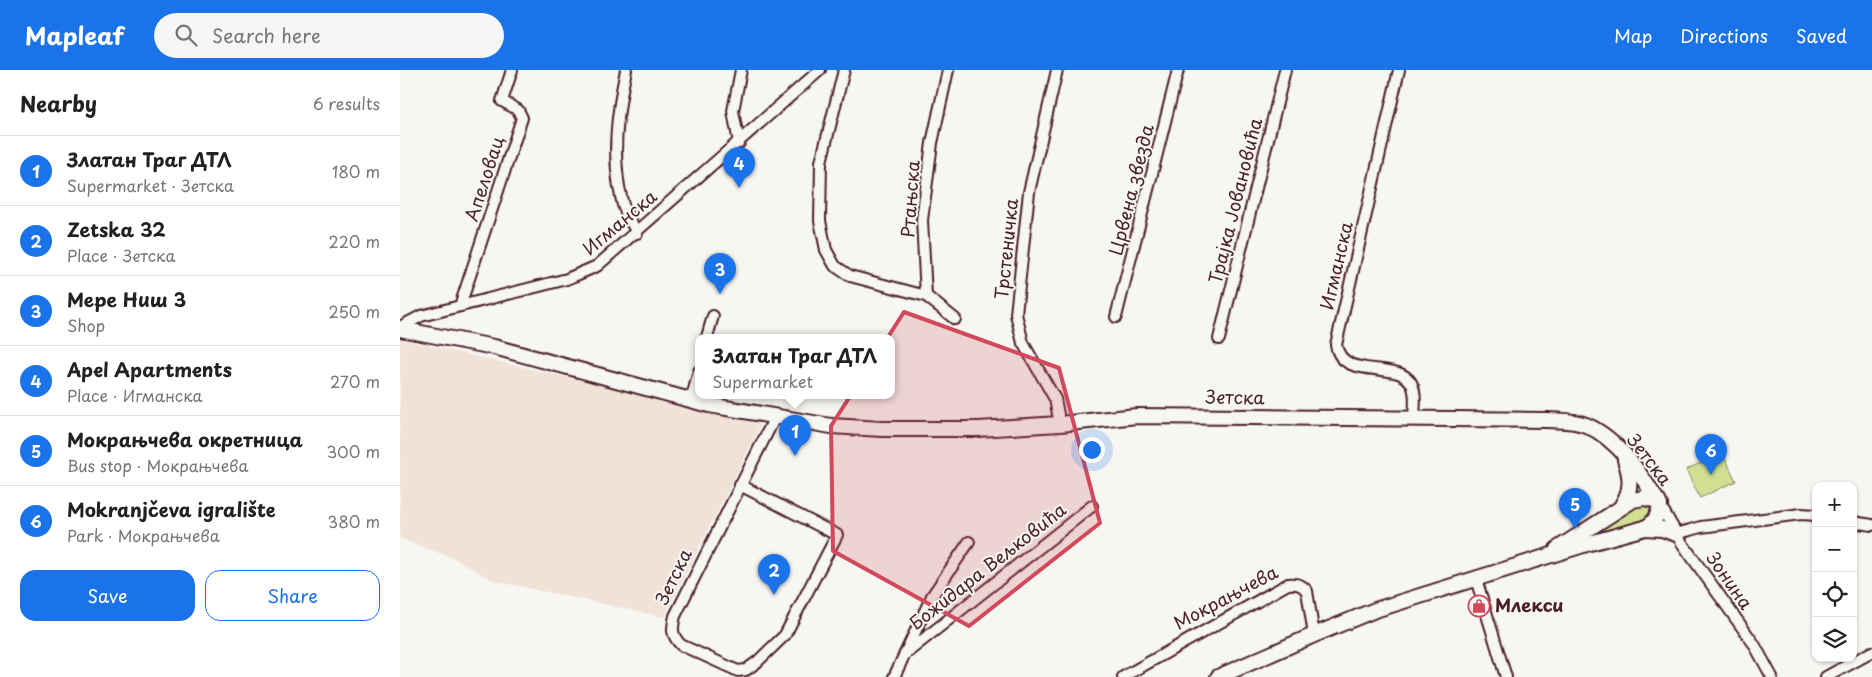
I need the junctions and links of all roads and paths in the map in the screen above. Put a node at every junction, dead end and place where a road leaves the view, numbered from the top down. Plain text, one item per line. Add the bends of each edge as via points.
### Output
1 (512, 70) edge
2 (626, 70) edge
3 (741, 70) edge
4 (820, 70) edge
5 (844, 70) edge
6 (948, 70) edge
7 (1058, 70) edge
8 (1178, 70) edge
9 (1285, 70) edge
10 (1399, 70) edge
11 (739, 142) junction
12 (637, 232) junction
13 (926, 296) junction
14 (460, 306) junction
15 (713, 316) dead end
16 (1116, 317) dead end
17 (955, 319) dead end
18 (400, 328) edge
19 (708, 334) edge
20 (1219, 339) dead end
21 (695, 386) edge
22 (691, 401) junction
23 (775, 417) junction
24 (1414, 419) junction
25 (1060, 424) junction
26 (1624, 454) junction
27 (740, 485) junction
28 (1659, 503) junction
29 (1622, 505) junction
30 (1092, 506) dead end
31 (1812, 515) edge
32 (1857, 523) edge
33 (1872, 525) edge
34 (1645, 528) junction
35 (1676, 534) junction
36 (968, 542) dead end
37 (1544, 557) junction
38 (1476, 579) junction
39 (1314, 634) junction
40 (1872, 652) edge
41 (905, 654) junction
42 (894, 677) edge
43 (1123, 677) edge
44 (1218, 677) edge
45 (1506, 677) edge
46 (1772, 677) edge
47 (1826, 677) edge

1 - 14 street, Апеловац via 502,101 518,110 522,118
2 - 12 street via 615,155 622,202
3 - 11 street via 733,111
4 - 11 street, Игманска
5 - 13 street via 821,162 820,221 826,250 835,266 850,276
6 - 13 street, Ртањска via 932,143 922,220
7 - 25 street, Трстеничка via 1029,192 1016,314 1024,343 1055,399
8 - 16 street, Црвена звезда
9 - 20 street, Трајка Јовановића
10 - 24 street, Игманска via 1336,345 1342,359 1350,364 1395,372 1408,379 1414,391
11 - 12 street, Игманска
12 - 14 street, Игманска via 584,273
13 - 17 street
14 - 18 street, Игманска via 421,316
15 - 19 street
18 - 22 street, Зетска via 494,347
21 - 22 street
22 - 23 street, Зетска
23 - 25 street, Зетска via 831,426 882,429 978,429
23 - 27 street, Зетска
24 - 25 street, Зетска via 1137,416
24 - 26 street, Зетска via 1577,422 1600,432
26 - 28 street, Зетска
26 - 29 street via 1630,484
27 - 27 street, Зетска via 674,616 672,628 674,639 682,645 738,671 758,662 785,635 837,535
28 - 29 street via 1650,498 1638,498
28 - 34 street via 1658,516
28 - 35 street, Зонина
29 - 37 street
30 - 41 street, Божидара Вељковића
31 - 35 street via 1710,526
32 - 33 street
34 - 35 street
34 - 37 street
35 - 46 street, Зонина via 1754,644
36 - 41 street, Божидара Вељковића via 932,596
37 - 38 street
38 - 39 street via 1375,610
38 - 45 street
39 - 43 street, Мокрањчева via 1307,591 1304,586 1288,584
39 - 44 street
40 - 47 street
41 - 42 street, Божидара Вељковића

